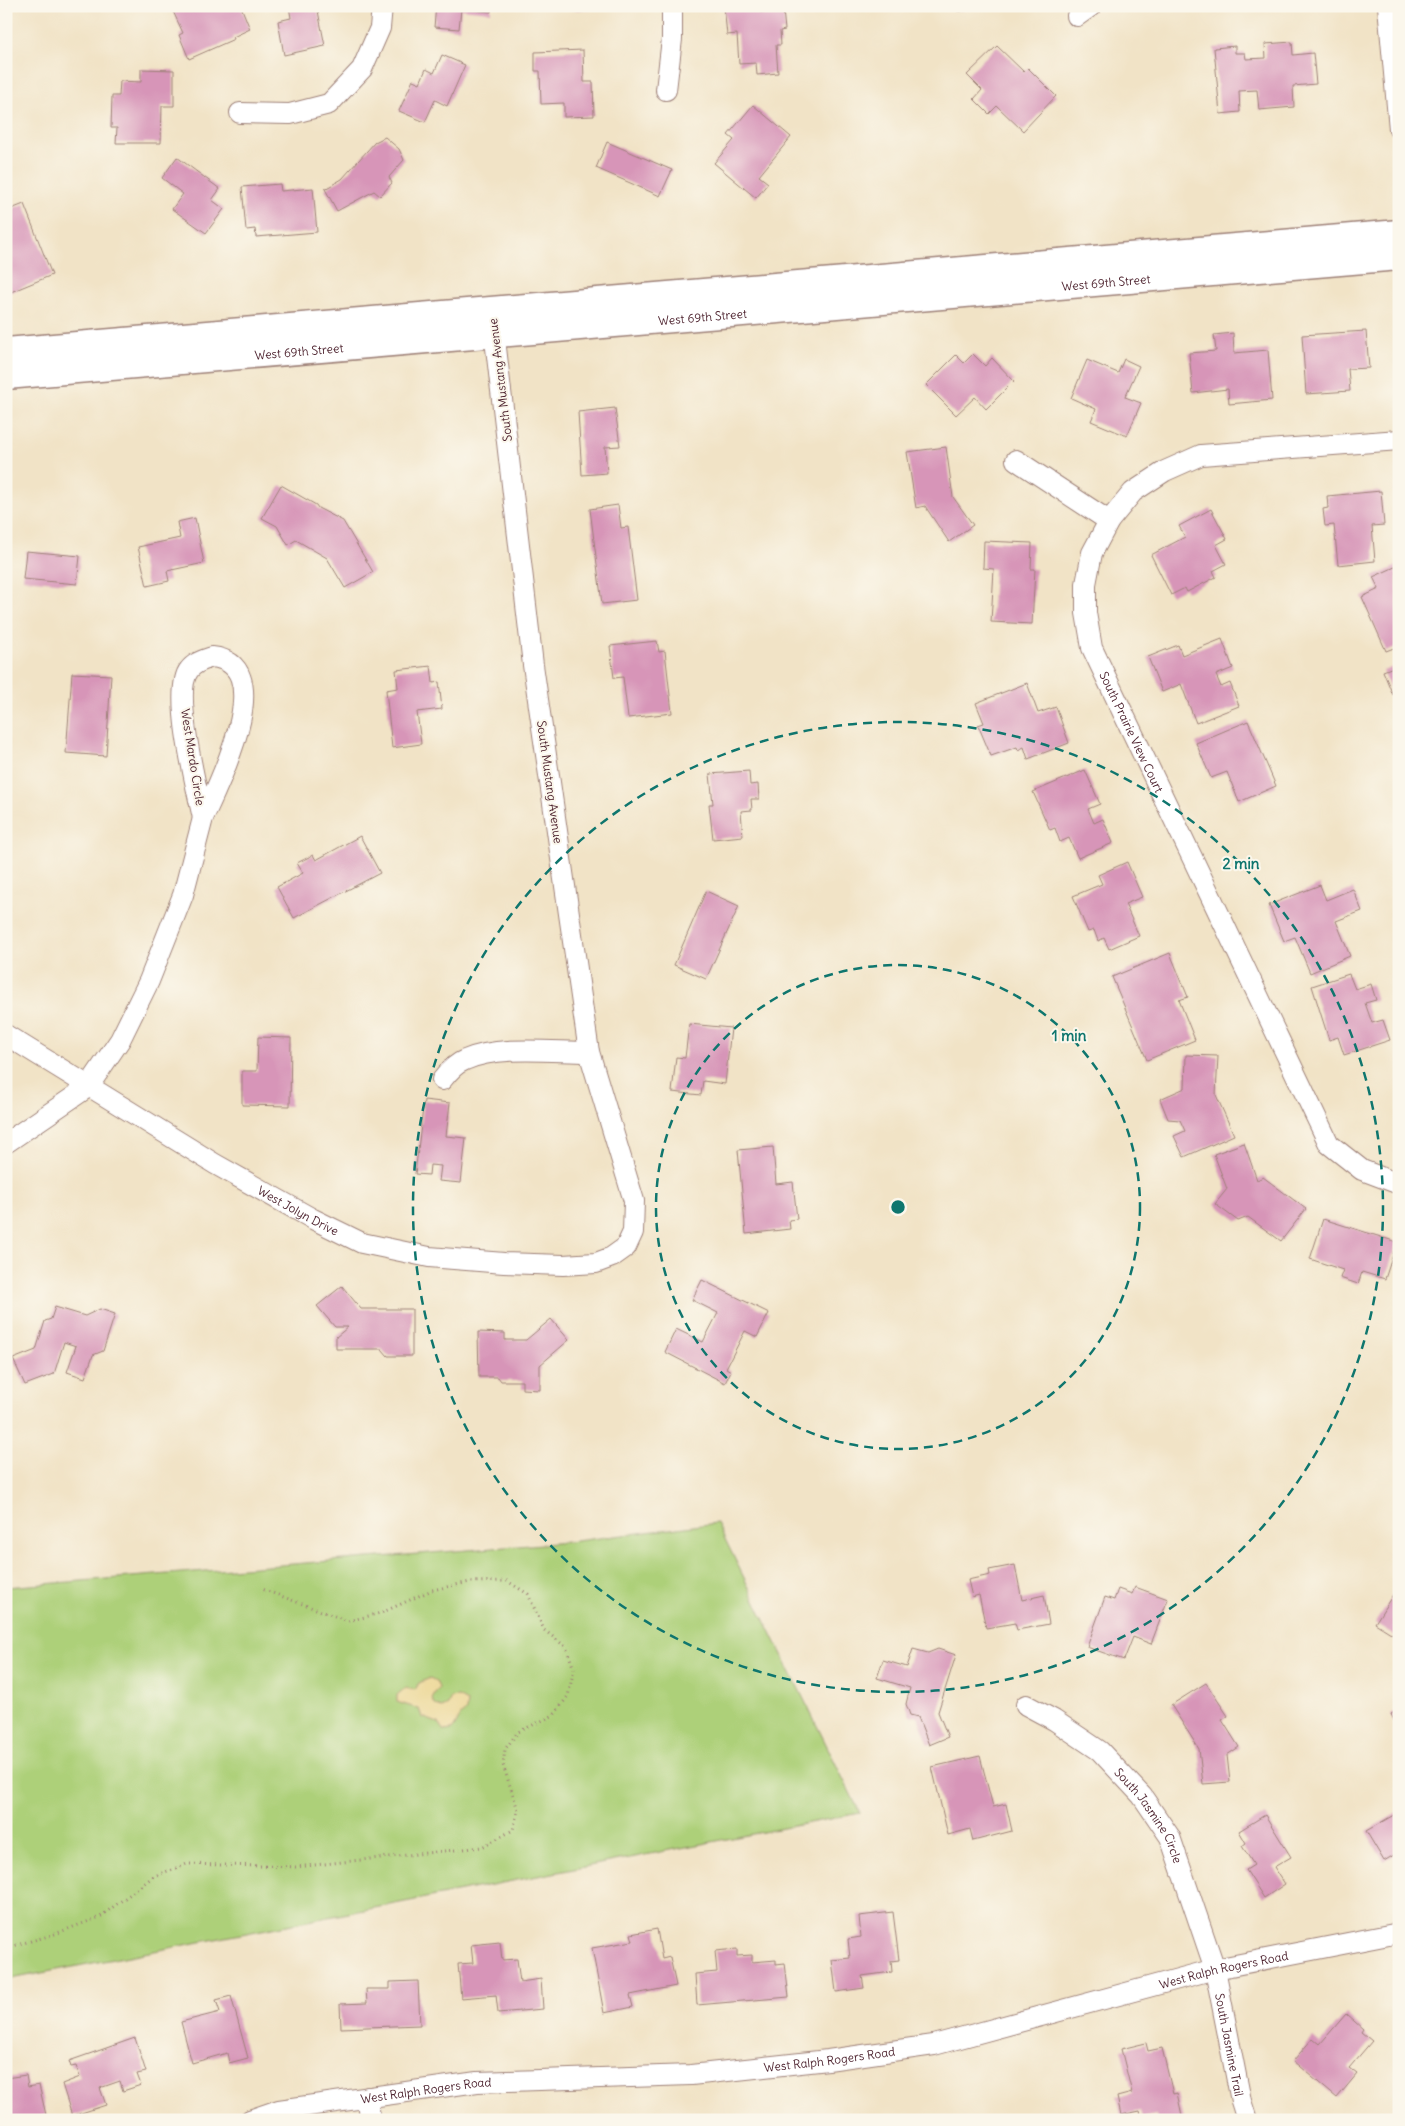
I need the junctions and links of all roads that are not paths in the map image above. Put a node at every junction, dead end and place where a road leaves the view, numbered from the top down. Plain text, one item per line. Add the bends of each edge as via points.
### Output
1 (382, 6) edge
2 (672, 6) edge
3 (1388, 6) edge
4 (666, 90) dead end
5 (240, 113) dead end
6 (1399, 130) edge
7 (1399, 233) edge
8 (1399, 257) edge
9 (493, 322) junction
10 (6, 351) edge
11 (6, 376) edge
12 (1399, 440) edge
13 (1016, 460) dead end
14 (1109, 522) junction
15 (203, 818) junction
16 (6, 1035) edge
17 (589, 1052) junction
18 (442, 1080) dead end
19 (88, 1087) junction
20 (6, 1143) edge
21 (1399, 1184) edge
22 (626, 1247) joint
23 (1026, 1705) dead end
24 (1399, 1933) edge
25 (1215, 1969) junction
26 (368, 2097) junction
27 (250, 2120) edge
28 (370, 2120) edge
29 (1247, 2120) edge

1 - 5 street via 380,28 362,69 329,104 290,114
2 - 4 street
3 - 6 street
7 - 9 main road, West 69th Street
8 - 9 main road, West 69th Street
9 - 10 main road, West 69th Street
9 - 11 main road, West 69th Street
9 - 17 street, South Mustang Avenue via 533,665
12 - 14 street, South Prairie View Court via 1200,455 1165,471 1133,492
13 - 14 street
14 - 21 street, South Prairie View Court via 1092,553 1086,584 1086,613 1092,648 1329,1144 1362,1170
15 - 15 street, West Mardo Circle via 233,744 244,707 243,682 235,666 223,658 212,657 199,661 188,671 184,688 185,721
15 - 19 street, West Mardo Circle via 183,895 149,981 120,1040
16 - 19 street, West Jolyn Drive
17 - 18 street via 479,1055 463,1061
17 - 22 street, South Mustang Avenue via 634,1201 633,1232
19 - 20 street
19 - 22 street, West Jolyn Drive via 215,1164 362,1242 429,1257 563,1265 596,1264
23 - 25 street, South Jasmine Circle via 1100,1751 1142,1796 1170,1836
24 - 25 street, West Ralph Rogers Road
25 - 26 street, West Ralph Rogers Road via 934,2045 691,2075 478,2082
25 - 29 street, South Jasmine Trail
26 - 27 street, West Ralph Rogers Road via 279,2110
26 - 28 street

